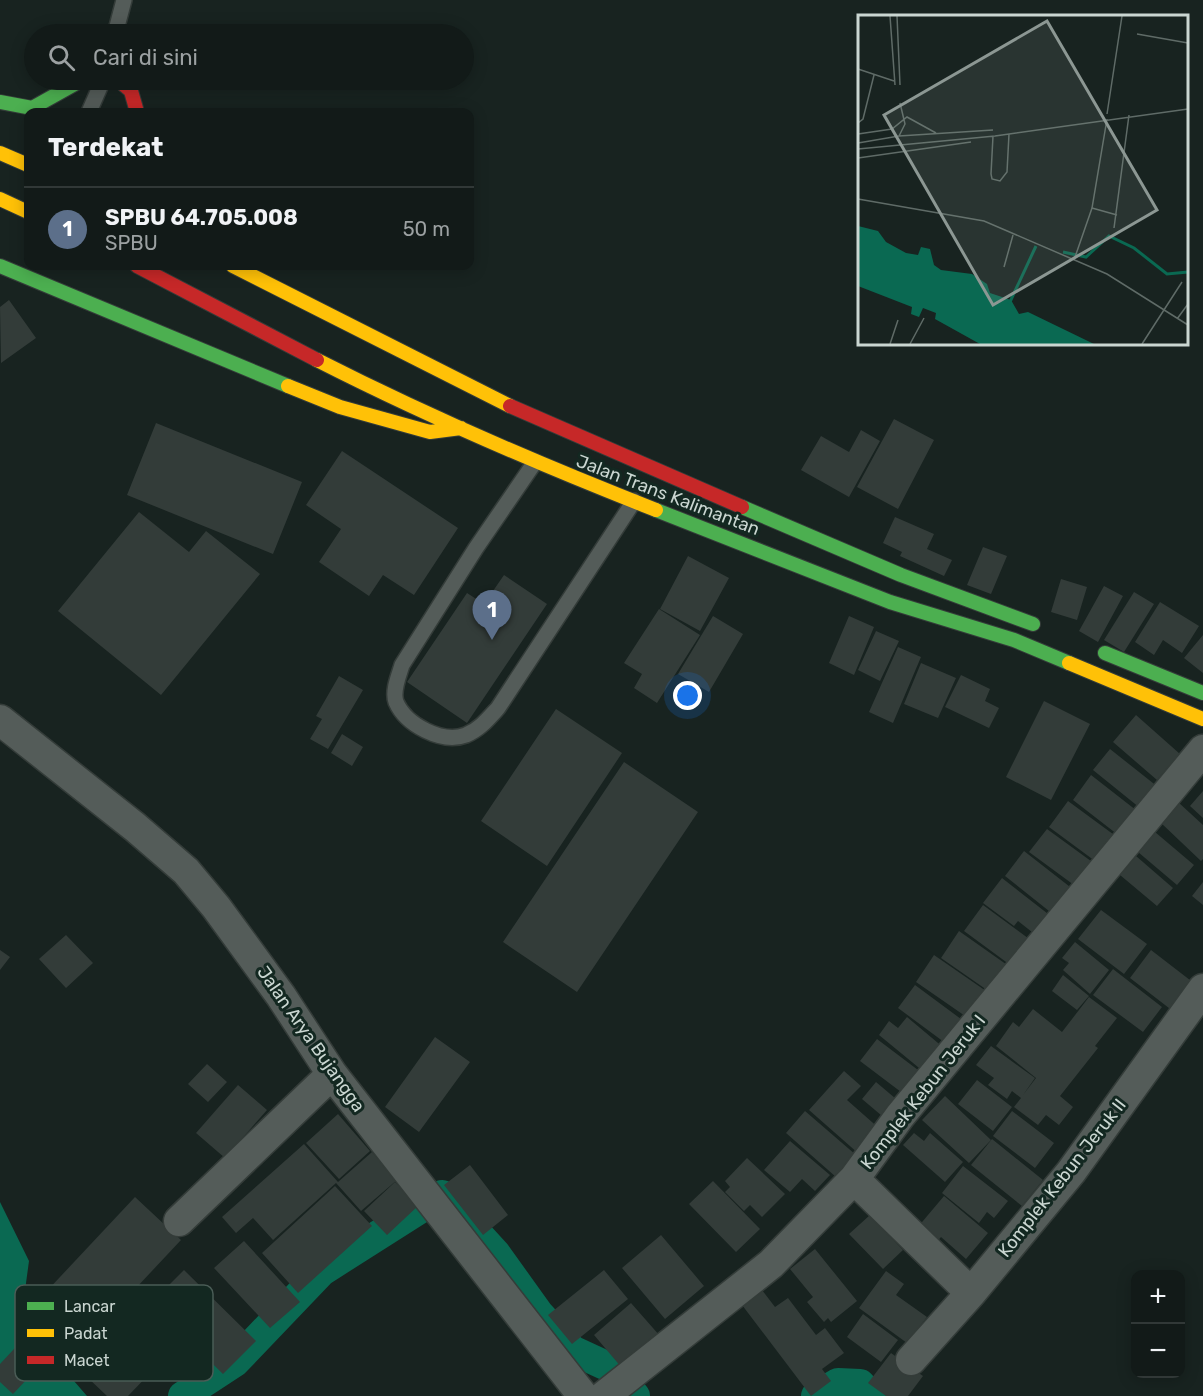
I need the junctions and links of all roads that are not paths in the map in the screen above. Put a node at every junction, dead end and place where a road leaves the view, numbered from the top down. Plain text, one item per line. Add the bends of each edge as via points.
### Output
1 (124, 0) edge
2 (118, 24) edge
3 (64, 90) edge
4 (99, 90) edge
5 (130, 90) edge
6 (0, 102) edge
7 (32, 108) edge
8 (32, 108) edge
9 (91, 108) edge
10 (136, 108) edge
11 (0, 153) edge
12 (24, 160) edge
13 (0, 199) edge
14 (24, 210) edge
15 (0, 266) edge
16 (145, 270) edge
17 (241, 270) edge
18 (461, 428) junction
19 (534, 462) junction
20 (633, 501) junction
21 (1044, 628) dead end
22 (1097, 650) dead end
23 (1203, 693) edge
24 (1203, 719) edge
25 (0, 720) edge
26 (1203, 750) edge
27 (1203, 989) edge
28 (332, 1074) junction
29 (854, 1179) junction
30 (179, 1221) dead end
31 (971, 1293) junction
32 (912, 1360) dead end
33 (597, 1396) edge

1 - 2 lane
3 - 8 main road
4 - 9 lane
5 - 10 main road
6 - 7 main road
11 - 12 main road
13 - 14 main road
15 - 18 main road via 340,407 430,432
16 - 18 main road, Jalan Trans Kalimantan via 353,378
17 - 21 main road, Jalan Trans Kalimantan via 529,416 901,575
18 - 19 main road, Jalan Trans Kalimantan
19 - 20 main road, Jalan Trans Kalimantan
19 - 20 lane via 402,665 395,700 404,714 431,735 464,736 482,726 498,708
20 - 24 main road, Jalan Trans Kalimantan via 890,602 1014,640
22 - 23 main road
25 - 28 street, Jalan Arya Bujangga via 186,871 281,996
26 - 29 street, Komplek Kebun Jeruk I via 900,1116
27 - 31 street, Komplek Kebun Jeruk II via 1071,1172
28 - 30 street
28 - 33 street, Jalan Arya Bujangga
29 - 31 street
29 - 33 street, Komplek Kebun Jeruk I via 771,1264 630,1375
31 - 32 street, Komplek Kebun Jeruk II

